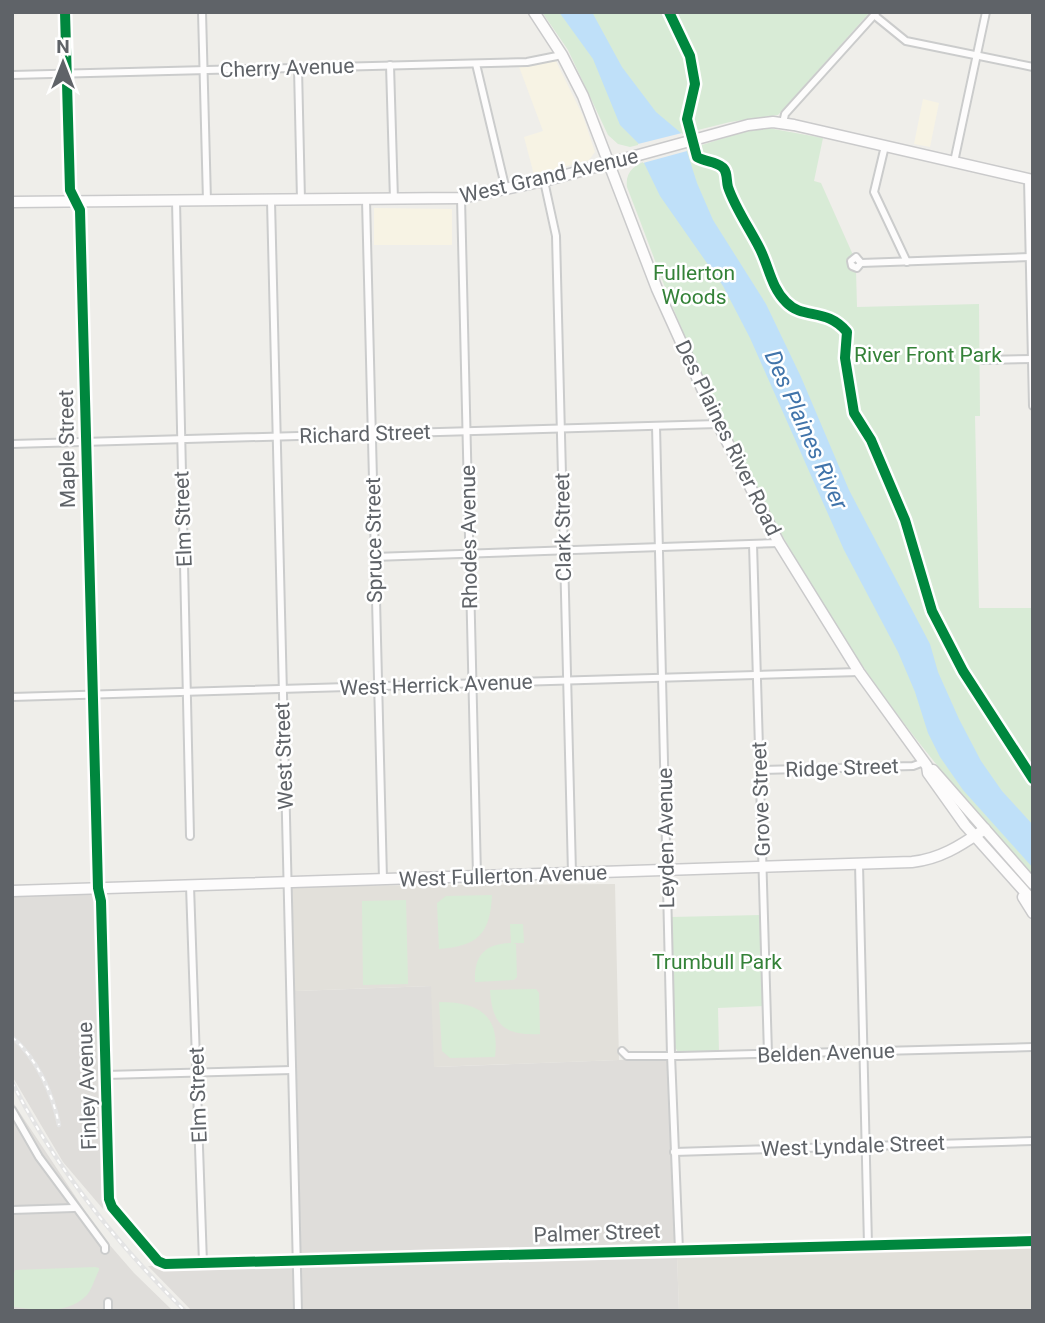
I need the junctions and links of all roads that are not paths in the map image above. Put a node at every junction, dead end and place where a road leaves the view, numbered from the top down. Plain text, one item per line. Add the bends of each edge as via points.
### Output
1 (65, 12) edge
2 (202, 12) edge
3 (534, 12) edge
4 (986, 12) edge
5 (876, 14) edge
6 (562, 55) junction
7 (976, 56) junction
8 (476, 64) junction
9 (390, 65) junction
10 (1033, 67) edge
11 (298, 68) junction
12 (204, 71) junction
13 (67, 74) junction
14 (12, 75) edge
15 (783, 123) junction
16 (885, 146) junction
17 (954, 162) junction
18 (609, 163) junction
19 (1030, 179) edge
20 (544, 181) junction
21 (506, 190) junction
22 (461, 198) junction
23 (366, 200) junction
24 (394, 200) junction
25 (75, 201) junction
26 (176, 201) junction
27 (207, 201) junction
28 (271, 201) junction
29 (301, 201) junction
30 (12, 202) edge
31 (1030, 257) junction
32 (907, 262) junction
33 (861, 263) dead end
34 (1032, 359) edge
35 (983, 360) dead end
36 (1033, 406) edge
37 (718, 424) junction
38 (656, 426) junction
39 (561, 429) junction
40 (467, 431) junction
41 (371, 434) junction
42 (275, 437) junction
43 (181, 439) junction
44 (86, 442) junction
45 (12, 444) edge
46 (779, 543) junction
47 (753, 544) junction
48 (658, 547) junction
49 (564, 550) junction
50 (469, 554) junction
51 (374, 557) junction
52 (859, 672) junction
53 (757, 675) junction
54 (662, 678) junction
55 (567, 681) junction
56 (472, 683) junction
57 (377, 686) junction
58 (282, 689) junction
59 (188, 692) junction
60 (92, 694) junction
61 (12, 696) edge
62 (925, 764) junction
63 (760, 770) junction
64 (985, 829) junction
65 (191, 836) dead end
66 (974, 836) junction
67 (859, 864) junction
68 (763, 867) junction
69 (667, 870) junction
70 (572, 873) junction
71 (477, 877) junction
72 (383, 879) junction
73 (1014, 881) junction
74 (288, 882) junction
75 (1033, 884) edge
76 (190, 886) junction
77 (98, 888) junction
78 (12, 891) edge
79 (1033, 901) edge
80 (1033, 913) edge
81 (1033, 1047) edge
82 (622, 1051) dead end
83 (864, 1052) junction
84 (768, 1054) junction
85 (671, 1055) junction
86 (292, 1070) junction
87 (197, 1073) junction
88 (105, 1075) junction
89 (12, 1110) edge
90 (1033, 1141) edge
91 (866, 1146) junction
92 (674, 1152) junction
93 (75, 1208) junction
94 (12, 1210) edge
95 (1033, 1241) edge
96 (868, 1245) junction
97 (104, 1250) dead end
98 (678, 1250) junction
99 (297, 1260) junction
100 (203, 1263) junction
101 (162, 1264) joint
102 (108, 1302) dead end
103 (108, 1311) edge
104 (298, 1311) edge

1 - 13 street, Maple Street
2 - 12 street
3 - 6 main road, Des Plaines River Road
4 - 7 street
5 - 7 street via 906,41
5 - 15 street via 785,114
6 - 8 street, Cherry Avenue
6 - 18 main road, Des Plaines River Road
7 - 10 street
7 - 17 street
8 - 9 street, Cherry Avenue
8 - 21 street
9 - 11 street, Cherry Avenue
9 - 24 street
11 - 12 street, Cherry Avenue
11 - 29 street
12 - 13 street, Cherry Avenue
12 - 27 street
13 - 14 street, Cherry Avenue
13 - 25 street, Maple Street via 70,190
15 - 16 main road, West Grand Avenue
15 - 18 main road, West Grand Avenue via 748,125
16 - 17 main road, West Grand Avenue
16 - 32 street via 874,192
17 - 19 main road, West Grand Avenue
18 - 20 main road, West Grand Avenue
18 - 37 main road, Des Plaines River Road via 657,289
19 - 31 street
20 - 21 main road, West Grand Avenue
20 - 39 street, Clark Street via 556,236
21 - 22 main road, West Grand Avenue
22 - 24 main road, West Grand Avenue
22 - 40 street, Rhodes Avenue
23 - 24 main road, West Grand Avenue
23 - 29 main road, West Grand Avenue
23 - 41 street, Spruce Street
25 - 26 main road, West Grand Avenue
25 - 30 main road, West Grand Avenue
25 - 44 street, Maple Street via 80,210
26 - 27 main road, West Grand Avenue
26 - 43 street, Elm Street
27 - 28 main road, West Grand Avenue
28 - 29 main road, West Grand Avenue
28 - 42 street, West Street
31 - 32 street
31 - 34 street
32 - 33 street
34 - 35 street
34 - 36 street
37 - 38 street, Richard Street
37 - 46 main road, Des Plaines River Road
38 - 39 street, Richard Street
38 - 48 street, Leyden Avenue
39 - 40 street, Richard Street
39 - 49 street, Clark Street
40 - 41 street, Richard Street
40 - 50 street, Rhodes Avenue
41 - 42 street, Richard Street
41 - 51 street, Spruce Street
42 - 43 street, Richard Street
42 - 58 street, West Street
43 - 44 street, Richard Street
43 - 59 street, Elm Street
44 - 45 street, Richard Street
44 - 60 street, Maple Street
46 - 47 street
46 - 52 main road, Des Plaines River Road
47 - 48 street
47 - 53 street, Grove Street
48 - 49 street
48 - 54 street, Leyden Avenue
49 - 50 street
49 - 55 street, Clark Street
50 - 51 street
50 - 56 street, Rhodes Avenue
51 - 57 street, Spruce Street
52 - 53 street, West Herrick Avenue
52 - 62 main road, Des Plaines River Road
53 - 54 street, West Herrick Avenue
53 - 63 street, Grove Street
54 - 55 street, West Herrick Avenue
54 - 69 street, Leyden Avenue
55 - 56 street, West Herrick Avenue
55 - 70 street, Clark Street
56 - 57 street, West Herrick Avenue
56 - 71 street, Rhodes Avenue
57 - 58 street, West Herrick Avenue
57 - 72 street, Spruce Street
58 - 59 street, West Herrick Avenue
58 - 74 street, West Street
59 - 60 street, West Herrick Avenue
59 - 65 street, Elm Street
60 - 61 street, West Herrick Avenue
60 - 77 street, Maple Street
62 - 63 street, Ridge Street
62 - 64 main road, Des Plaines River Road
62 - 66 main road, Des Plaines River Road
63 - 68 street, Grove Street
64 - 66 main road, West Fullerton Avenue
64 - 75 main road, Des Plaines River Road
66 - 67 main road, West Fullerton Avenue via 929,860
66 - 73 main road, Des Plaines River Road
67 - 68 main road, West Fullerton Avenue
67 - 83 street
68 - 69 main road, West Fullerton Avenue
68 - 84 street, Grove Street
69 - 70 main road, West Fullerton Avenue
69 - 85 street, Leyden Avenue
70 - 71 main road, West Fullerton Avenue
71 - 72 main road, West Fullerton Avenue
72 - 74 main road, West Fullerton Avenue
73 - 79 main road, Des Plaines River Road
73 - 80 main road
74 - 76 main road, West Fullerton Avenue
74 - 86 street, West Street
76 - 77 main road, West Fullerton Avenue
76 - 87 street, Elm Street
77 - 78 main road, West Fullerton Avenue
77 - 88 street, Finley Avenue
81 - 83 street, Belden Avenue
82 - 85 street, Belden Avenue via 627,1056
83 - 84 street, Belden Avenue
83 - 91 street
84 - 85 street, Belden Avenue
85 - 92 street, Leyden Avenue
86 - 87 street
86 - 99 street, West Street
87 - 88 street
87 - 100 street, Elm Street
88 - 101 street, Finley Avenue via 109,1201
89 - 93 street
90 - 91 street, West Lyndale Street
91 - 92 street, West Lyndale Street
91 - 96 street
92 - 98 street, Leyden Avenue
93 - 94 street
93 - 97 street
95 - 96 street, Palmer Street
96 - 98 street, Palmer Street
98 - 99 street, Palmer Street
99 - 100 street, Palmer Street
99 - 104 street, West Street
100 - 101 street, Palmer Street
102 - 103 street

